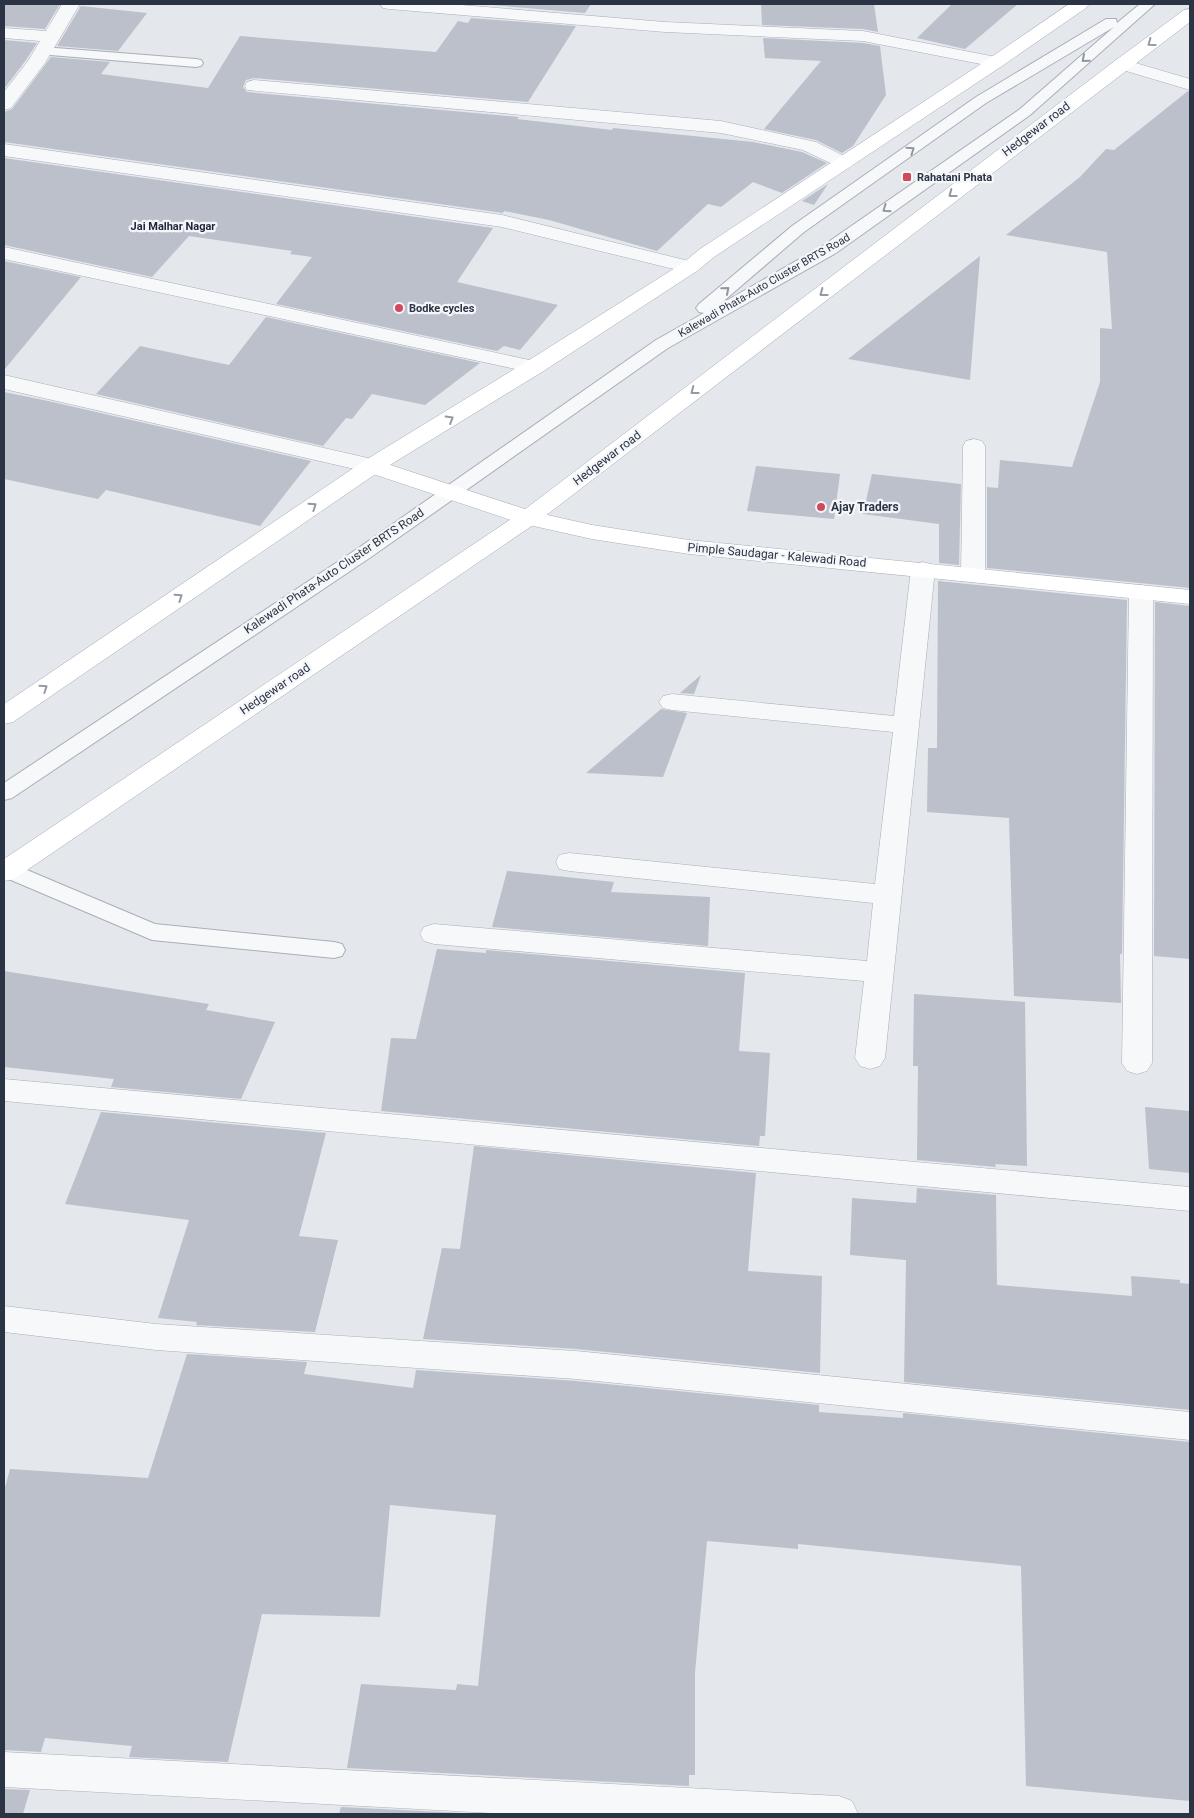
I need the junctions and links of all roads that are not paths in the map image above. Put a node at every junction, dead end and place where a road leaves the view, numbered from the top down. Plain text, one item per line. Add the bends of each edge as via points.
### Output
1 (71, 4) edge
2 (390, 4) edge
3 (1080, 4) edge
4 (1143, 4) edge
5 (1148, 4) edge
6 (1190, 14) edge
7 (4, 33) edge
8 (47, 44) junction
9 (996, 62) junction
10 (196, 63) dead end
11 (1122, 64) junction
12 (1190, 85) edge
13 (254, 86) dead end
14 (4, 104) edge
15 (4, 150) edge
16 (843, 163) junction
17 (4, 252) edge
18 (690, 267) junction
19 (662, 344) junction
20 (534, 367) junction
21 (4, 382) edge
22 (974, 446) dead end
23 (372, 466) junction
24 (448, 493) junction
25 (528, 518) junction
26 (923, 569) junction
27 (973, 575) junction
28 (1141, 592) junction
29 (1190, 597) edge
30 (672, 702) dead end
31 (4, 716) edge
32 (906, 725) junction
33 (4, 793) edge
34 (569, 862) dead end
35 (6, 871) edge
36 (889, 895) junction
37 (434, 934) dead end
38 (334, 950) dead end
39 (880, 972) junction
40 (870, 1058) dead end
41 (1137, 1063) dead end
42 (4, 1090) edge
43 (1190, 1199) edge
44 (4, 1319) edge
45 (1190, 1426) edge
46 (4, 1769) edge
47 (839, 1814) edge

1 - 8 street
2 - 9 street via 665,27 863,36
3 - 9 main road
19 -> 4 lane, Kalewadi Phata-Auto Cluster BRTS Road via 798,229 981,100
5 -> 19 lane, Kalewadi Phata-Auto Cluster BRTS Road via 1025,112 830,249
6 -> 11 main road, Hedgewar road
7 - 8 street
8 - 10 lane
8 - 14 street
9 - 16 main road
11 - 12 street
11 -> 25 main road, Hedgewar road
13 - 16 street via 721,127 809,146
15 - 18 street via 502,221
16 - 18 main road
17 - 20 street
18 - 20 main road
19 - 24 lane, Kalewadi Phata-Auto Cluster BRTS Road
23 -> 20 main road
21 - 23 street
22 - 27 street
23 - 24 main road, Pimple Saudagar - Kalewadi Road
31 -> 23 main road
24 - 25 main road, Pimple Saudagar - Kalewadi Road
24 - 33 lane, Kalewadi Phata-Auto Cluster BRTS Road via 364,553
25 - 26 main road, Pimple Saudagar - Kalewadi Road via 689,547
25 - 35 main road, Hedgewar road
26 - 27 main road, Pimple Saudagar - Kalewadi Road
26 - 32 street
27 - 28 main road, Pimple Saudagar - Kalewadi Road
28 - 29 main road, Pimple Saudagar - Kalewadi Road
28 - 41 street
30 - 32 street
32 - 36 street
34 - 36 street
35 - 38 lane via 152,932
36 - 39 street
37 - 39 street
39 - 40 street
42 - 43 street
44 - 45 street via 156,1337 576,1365
46 - 47 street

